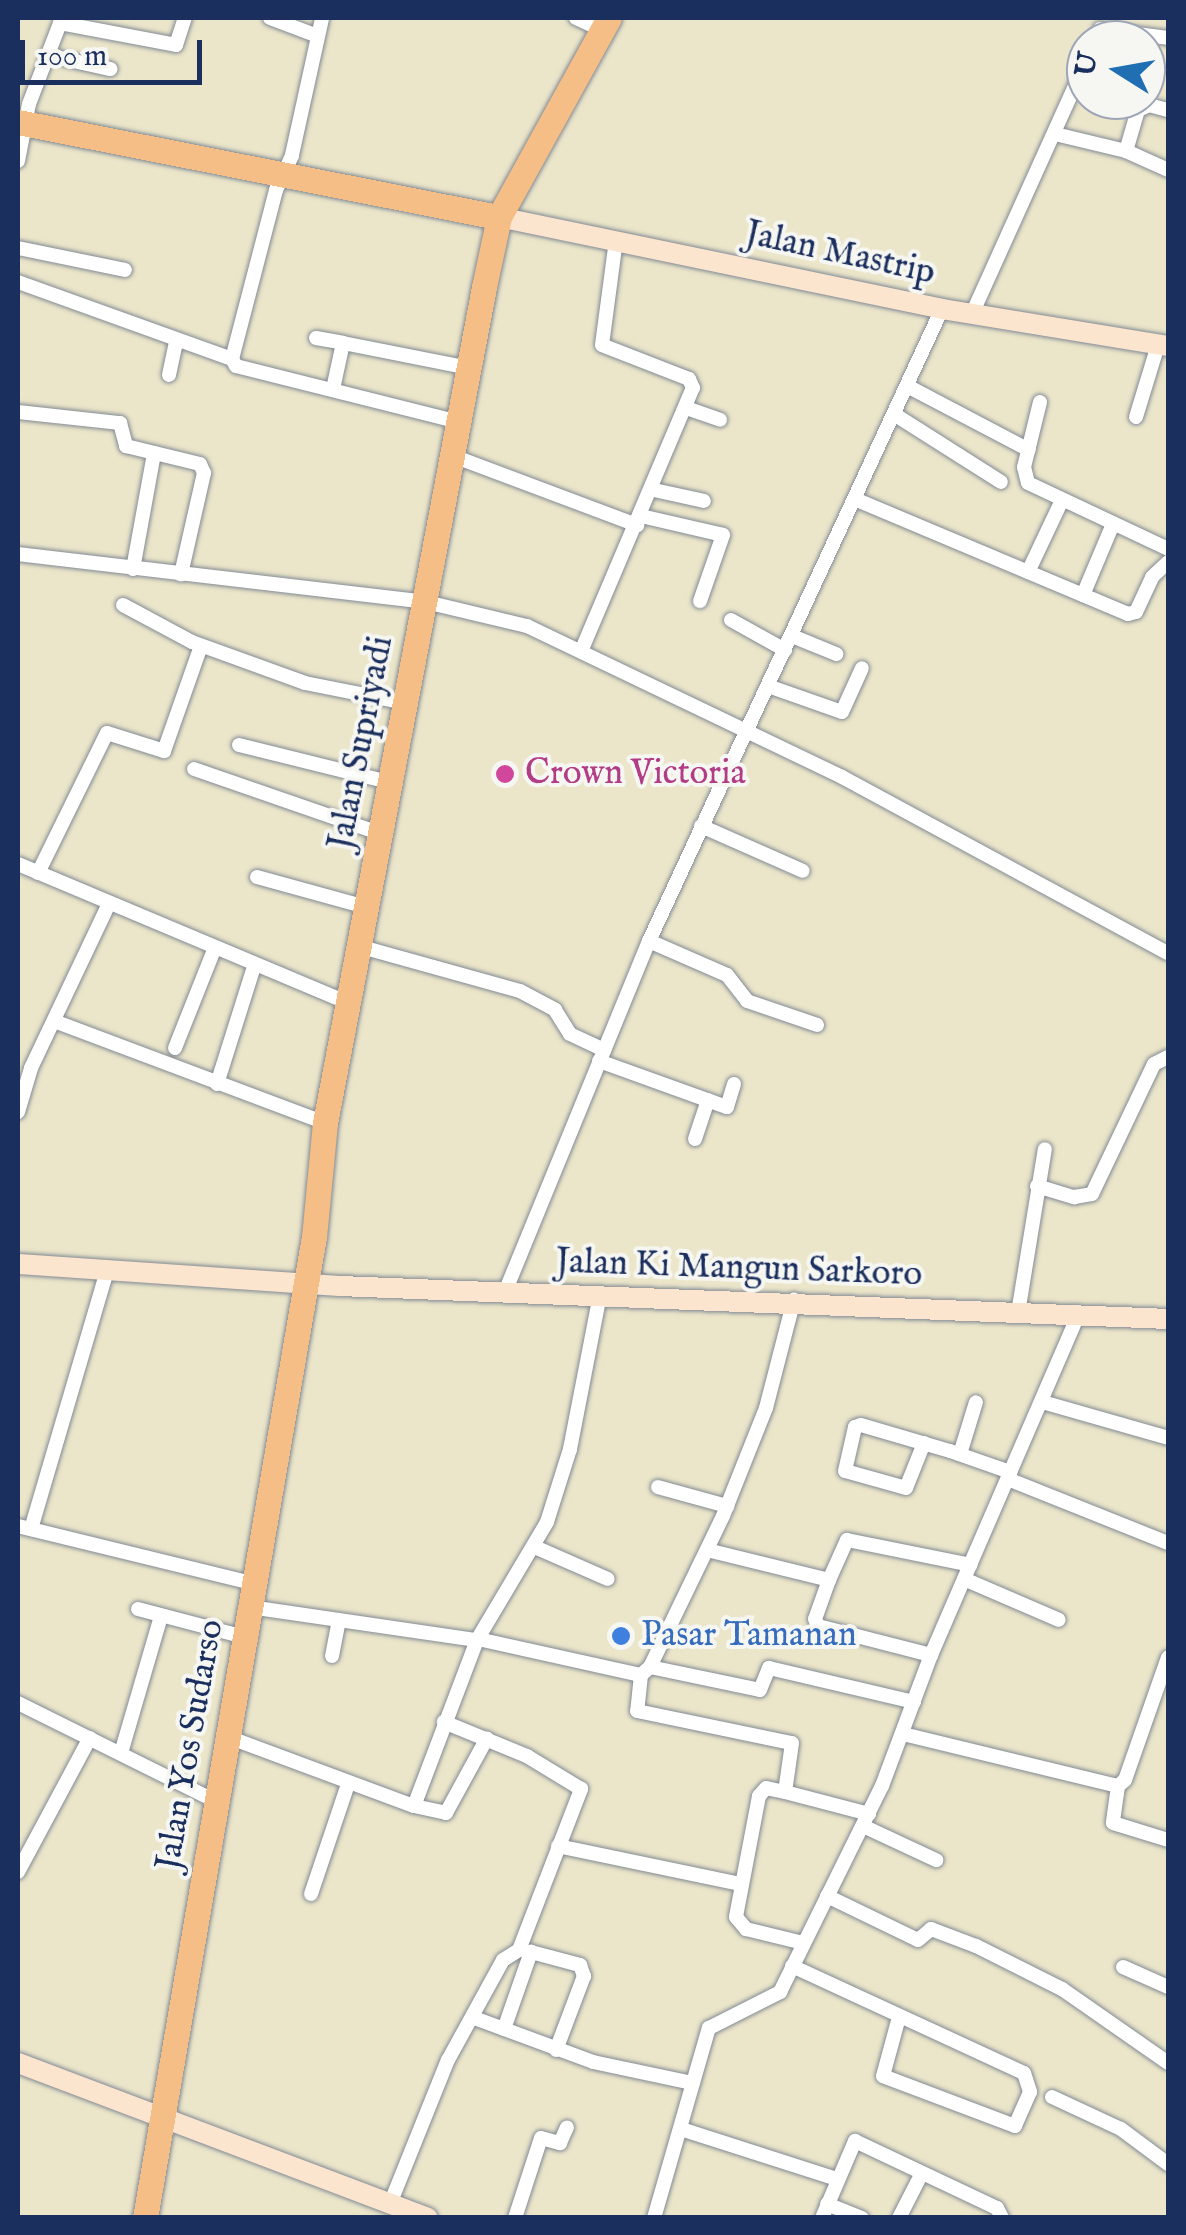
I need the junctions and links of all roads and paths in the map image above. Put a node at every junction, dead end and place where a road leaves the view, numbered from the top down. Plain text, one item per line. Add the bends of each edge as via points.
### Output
1 (185, 18) edge
2 (270, 18) edge
3 (322, 18) edge
4 (576, 18) edge
5 (61, 20) edge
6 (606, 24) edge
7 (318, 36) junction
8 (47, 56) junction
9 (110, 69) dead end
10 (1066, 108) edge
11 (1168, 110) edge
12 (21, 123) edge
13 (1055, 134) junction
14 (1126, 152) junction
15 (18, 161) edge
16 (1168, 170) edge
17 (282, 174) junction
18 (499, 217) junction
19 (616, 240) junction
20 (18, 248) edge
21 (125, 270) dead end
22 (18, 282) edge
23 (942, 310) junction
24 (972, 314) junction
25 (316, 338) dead end
26 (176, 342) junction
27 (342, 344) junction
28 (1163, 346) edge
29 (232, 359) junction
30 (469, 368) junction
31 (169, 375) dead end
32 (911, 388) junction
33 (332, 390) junction
34 (1040, 402) dead end
35 (686, 408) junction
36 (18, 412) edge
37 (897, 416) junction
38 (1136, 417) dead end
39 (720, 420) dead end
40 (459, 422) junction
41 (1029, 450) junction
42 (154, 453) junction
43 (452, 456) junction
44 (1001, 482) dead end
45 (654, 490) junction
46 (857, 500) junction
47 (1062, 500) junction
48 (704, 501) dead end
49 (639, 521) junction
50 (1113, 524) junction
51 (1168, 549) edge
52 (18, 554) edge
53 (133, 569) junction
54 (1166, 570) edge
55 (1028, 572) junction
56 (182, 574) junction
57 (1083, 595) junction
58 (426, 602) junction
59 (700, 602) dead end
60 (123, 605) dead end
61 (731, 620) dead end
62 (789, 643) junction
63 (201, 646) junction
64 (582, 649) junction
65 (836, 654) dead end
66 (862, 668) dead end
67 (768, 686) junction
68 (405, 702) junction
69 (744, 731) junction
70 (240, 744) dead end
71 (194, 769) dead end
72 (388, 782) junction
73 (701, 826) junction
74 (378, 833) junction
75 (18, 864) edge
76 (803, 870) dead end
77 (38, 873) junction
78 (257, 877) dead end
79 (109, 904) junction
80 (366, 907) junction
81 (648, 941) junction
82 (358, 946) junction
83 (214, 950) junction
84 (1168, 953) edge
85 (254, 968) junction
86 (348, 1004) junction
87 (54, 1021) junction
88 (817, 1026) dead end
89 (602, 1056) junction
90 (1168, 1057) edge
91 (171, 1058) junction
92 (217, 1084) junction
93 (734, 1084) dead end
94 (708, 1100) junction
95 (18, 1112) edge
96 (325, 1123) junction
97 (695, 1139) dead end
98 (1045, 1149) dead end
99 (1038, 1186) junction
100 (18, 1264) edge
101 (107, 1270) junction
102 (306, 1284) junction
103 (505, 1292) junction
104 (600, 1294) junction
105 (794, 1300) junction
106 (1018, 1313) junction
107 (1078, 1316) junction
108 (1168, 1319) edge
109 (976, 1402) dead end
110 (1042, 1402) junction
111 (1168, 1438) edge
112 (924, 1443) junction
113 (960, 1454) junction
114 (1009, 1476) junction
115 (658, 1487) dead end
116 (727, 1506) junction
117 (24, 1528) edge
118 (1168, 1543) edge
119 (537, 1548) junction
120 (706, 1550) junction
121 (968, 1572) junction
122 (608, 1579) dead end
123 (829, 1580) junction
124 (253, 1596) junction
125 (138, 1609) dead end
126 (162, 1616) junction
127 (1059, 1620) dead end
128 (338, 1621) junction
129 (244, 1638) junction
130 (478, 1640) junction
131 (931, 1655) junction
132 (332, 1656) dead end
133 (1168, 1656) edge
134 (646, 1671) junction
135 (1164, 1683) edge
136 (914, 1702) junction
137 (18, 1703) edge
138 (444, 1722) junction
139 (903, 1734) junction
140 (228, 1737) junction
141 (90, 1738) junction
142 (487, 1738) junction
143 (121, 1754) junction
144 (348, 1784) junction
145 (1118, 1786) junction
146 (784, 1792) junction
147 (218, 1802) junction
148 (414, 1806) junction
149 (866, 1820) junction
150 (1168, 1840) edge
151 (558, 1846) junction
152 (936, 1860) dead end
153 (20, 1863) edge
154 (740, 1884) junction
155 (311, 1894) dead end
156 (827, 1896) junction
157 (803, 1943) junction
158 (792, 1966) junction
159 (1122, 1967) dead end
160 (1168, 1987) edge
161 (899, 2017) junction
162 (478, 2019) dead end
163 (504, 2030) junction
164 (556, 2050) junction
165 (18, 2063) edge
166 (1168, 2063) edge
167 (694, 2083) junction
168 (1052, 2097) dead end
169 (162, 2120) junction
170 (567, 2127) dead end
171 (681, 2128) junction
172 (1168, 2164) edge
173 (920, 2177) junction
174 (837, 2179) junction
175 (390, 2204) junction
176 (825, 2211) edge
177 (145, 2218) edge
178 (428, 2218) edge
179 (514, 2218) edge
180 (654, 2218) edge
181 (862, 2218) edge
182 (899, 2218) edge
183 (1002, 2218) edge

1 - 5 street via 176,44
2 - 7 street
3 - 7 street
4 - 6 street
5 - 8 street
6 - 18 highway, Jalan Supriyadi
7 - 17 street
8 - 9 street
8 - 12 street
10 - 13 street
11 - 14 street via 1138,110
12 - 15 street
12 - 17 highway
13 - 14 street
13 - 24 street
14 - 16 street
17 - 18 highway
17 - 29 street
18 - 19 main road, Jalan Mastrip
18 - 30 highway, Jalan Supriyadi
19 - 23 main road, Jalan Mastrip
19 - 35 street via 602,345 689,380
20 - 21 street
22 - 26 street
23 - 24 main road, Jalan Mastrip
23 - 32 street
24 - 28 main road, Jalan Mastrip
25 - 27 street
26 - 29 street
26 - 31 street
27 - 30 street
27 - 33 street
28 - 38 street
29 - 33 street via 236,366
30 - 40 highway, Jalan Supriyadi
32 - 37 street
32 - 41 street
33 - 40 street
34 - 41 street
35 - 39 street
35 - 45 street
36 - 42 street via 120,422 126,446
37 - 44 street
37 - 46 street
40 - 43 highway, Jalan Supriyadi
41 - 47 street via 1026,480
42 - 53 street
42 - 56 street via 204,470
43 - 49 street
43 - 58 highway, Jalan Supriyadi
45 - 48 street
45 - 49 street
46 - 55 street
46 - 62 street
47 - 50 street
47 - 55 street
49 - 59 street via 723,535
49 - 64 street
50 - 51 street
50 - 57 street
52 - 53 street
53 - 56 street
54 - 57 street via 1134,614
55 - 57 street
56 - 58 street
58 - 64 street via 527,626
58 - 68 highway, Jalan Supriyadi
60 - 63 street
61 - 62 street
62 - 65 street
62 - 67 street
63 - 68 street via 305,683
63 - 77 street via 164,752 106,732
64 - 69 street
66 - 67 street via 842,712
67 - 69 street
68 - 72 highway, Jalan Supriyadi
69 - 73 street
69 - 84 street
70 - 72 street
71 - 74 street
72 - 74 highway, Jalan Supriyadi
73 - 76 street
73 - 81 street
74 - 80 highway, Jalan Supriyadi
75 - 77 street
77 - 79 street
78 - 80 street
79 - 83 street
79 - 87 street
80 - 82 highway, Jalan Supriyadi
81 - 88 street via 727,975 747,1001
81 - 89 street
82 - 86 highway, Jalan Supriyadi
82 - 89 street via 520,991 556,1010 570,1034
83 - 85 street
83 - 91 street
85 - 86 street
85 - 92 street
86 - 96 highway, Jalan Supriyadi
87 - 91 street
87 - 95 street
89 - 94 street
89 - 103 street
90 - 99 street via 1154,1064 1092,1194 1074,1198
91 - 92 street
92 - 96 street
93 - 94 street via 727,1107
94 - 97 street
96 - 102 highway, Jalan Supriyadi
98 - 99 street
99 - 106 street
100 - 101 main road, Jalan Ki Mangun Sarkoro
101 - 102 main road, Jalan Ki Mangun Sarkoro
101 - 117 street
102 - 103 main road, Jalan Ki Mangun Sarkoro
102 - 124 highway, Jalan Yos Sudarso
103 - 104 main road, Jalan Ki Mangun Sarkoro
104 - 105 main road, Jalan Ki Mangun Sarkoro
104 - 119 street via 570,1449
105 - 106 main road, Jalan Ki Mangun Sarkoro
105 - 116 street via 774,1386
106 - 107 main road, Jalan Ki Mangun Sarkoro
107 - 108 main road, Jalan Ki Mangun Sarkoro
107 - 110 street
109 - 113 street
110 - 111 street
110 - 114 street
112 - 112 street via 906,1488 844,1471 858,1425
112 - 113 street
113 - 114 street
114 - 118 street
114 - 121 street
115 - 116 street
116 - 120 street
117 - 124 street
119 - 122 street
119 - 130 street
120 - 123 street
120 - 134 street
121 - 123 street via 847,1540
121 - 127 street
121 - 131 street
123 - 131 street via 818,1626
124 - 128 street
124 - 129 highway, Jalan Yos Sudarso
125 - 126 street
126 - 129 street
126 - 143 street
128 - 130 street
128 - 132 street
129 - 140 highway, Jalan Yos Sudarso
130 - 134 street
130 - 138 street
131 - 136 street
133 - 135 street
134 - 136 street via 760,1690 769,1668
134 - 146 street via 637,1711 793,1744
135 - 145 street
136 - 139 street
137 - 141 street
138 - 142 street
138 - 148 street
139 - 145 street
139 - 149 street
140 - 144 street
140 - 147 highway, Jalan Yos Sudarso
141 - 143 street
141 - 153 street
142 - 148 street via 446,1813
142 - 151 street via 581,1782
143 - 147 street
144 - 148 street
144 - 155 street
145 - 150 street via 1112,1823
146 - 149 street
146 - 154 street via 766,1788 759,1796
147 - 169 highway, Jalan Yos Sudarso
149 - 152 street
149 - 156 street
151 - 154 street
151 - 175 street via 519,1950 503,1960 448,2060
154 - 157 street via 738,1926
156 - 157 street
156 - 166 street via 918,1940 932,1929 976,1946 1062,1989
157 - 158 street
158 - 161 street
158 - 167 street via 776,1997 712,2024
159 - 160 street
161 - 161 street via 1029,2077 1015,2126 883,2076
162 - 163 street
163 - 164 street
163 - 164 street via 531,1952 566,1960 585,1972
164 - 167 street
165 - 169 main road
167 - 171 street
168 - 172 street via 1136,2138 1146,2153
169 - 175 main road
169 - 177 highway, Jalan Yos Sudarso
170 - 179 street via 560,2144 542,2136
171 - 174 street
171 - 180 street
173 - 174 street via 855,2141
173 - 182 street
173 - 183 street via 997,2208
174 - 176 street
175 - 178 main road
176 - 181 street

